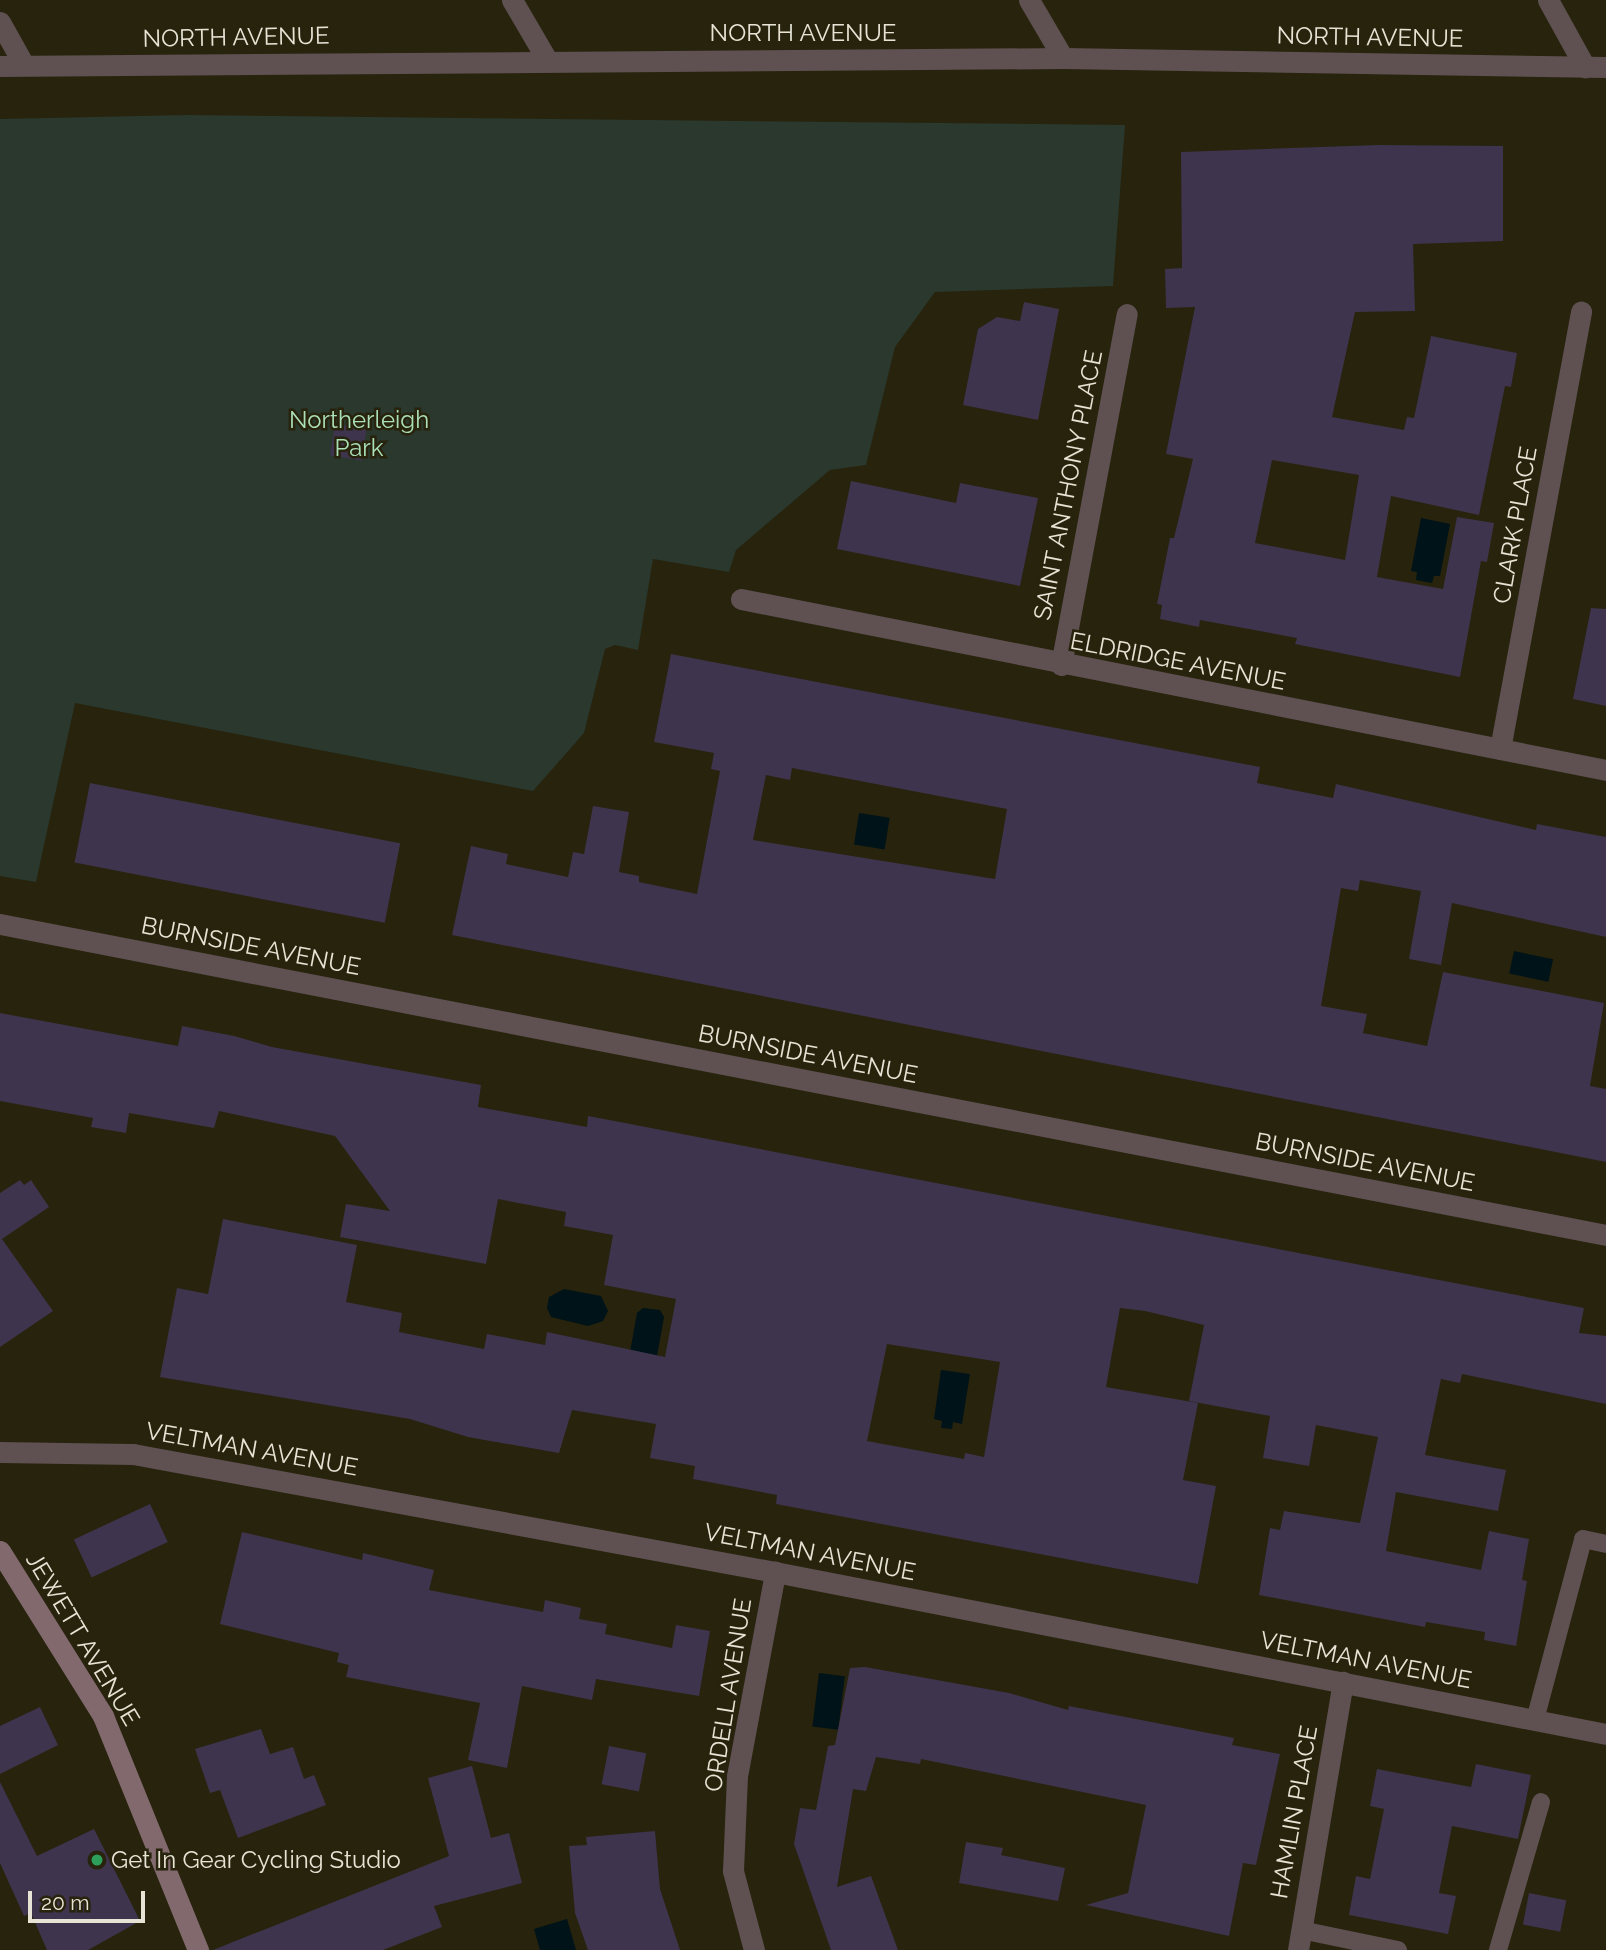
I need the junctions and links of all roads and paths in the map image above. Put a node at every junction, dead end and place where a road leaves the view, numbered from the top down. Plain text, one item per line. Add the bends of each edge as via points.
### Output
1 (512, 0) edge
2 (1029, 0) edge
3 (1548, 0) edge
4 (0, 22) edge
5 (1063, 58) junction
6 (547, 60) junction
7 (24, 65) junction
8 (0, 66) edge
9 (1596, 67) edge
10 (1581, 311) dead end
11 (1127, 314) dead end
12 (741, 599) dead end
13 (1061, 665) junction
14 (1500, 749) junction
15 (1606, 770) edge
16 (0, 924) edge
17 (1606, 1235) edge
18 (0, 1452) edge
19 (1606, 1544) edge
20 (0, 1551) edge
21 (775, 1572) junction
22 (1343, 1682) junction
23 (1535, 1720) junction
24 (1606, 1734) edge
25 (1541, 1802) dead end
26 (1299, 1940) edge
27 (195, 1949) edge
28 (754, 1950) edge
29 (1398, 1950) edge
30 (1498, 1950) edge

1 - 6 street
2 - 5 street
3 - 9 street
4 - 7 street
5 - 6 street, NORTH AVENUE
5 - 9 street, NORTH AVENUE
6 - 7 street, NORTH AVENUE
7 - 8 street, NORTH AVENUE
10 - 14 street, CLARK PLACE
11 - 13 street, SAINT ANTHONY PLACE
12 - 13 street, ELDRIDGE AVENUE
13 - 14 street, ELDRIDGE AVENUE
14 - 15 street, ELDRIDGE AVENUE
16 - 17 street, BURNSIDE AVENUE
18 - 21 street, VELTMAN AVENUE via 132,1454
19 - 23 lane via 1583,1539
20 - 27 street, JEWETT AVENUE via 103,1716
21 - 22 street, VELTMAN AVENUE
21 - 28 street, ORDELL AVENUE via 737,1776 733,1871
22 - 23 street, VELTMAN AVENUE
22 - 26 street, HAMLIN PLACE
23 - 24 street, VELTMAN AVENUE
25 - 30 lane
26 - 29 lane

